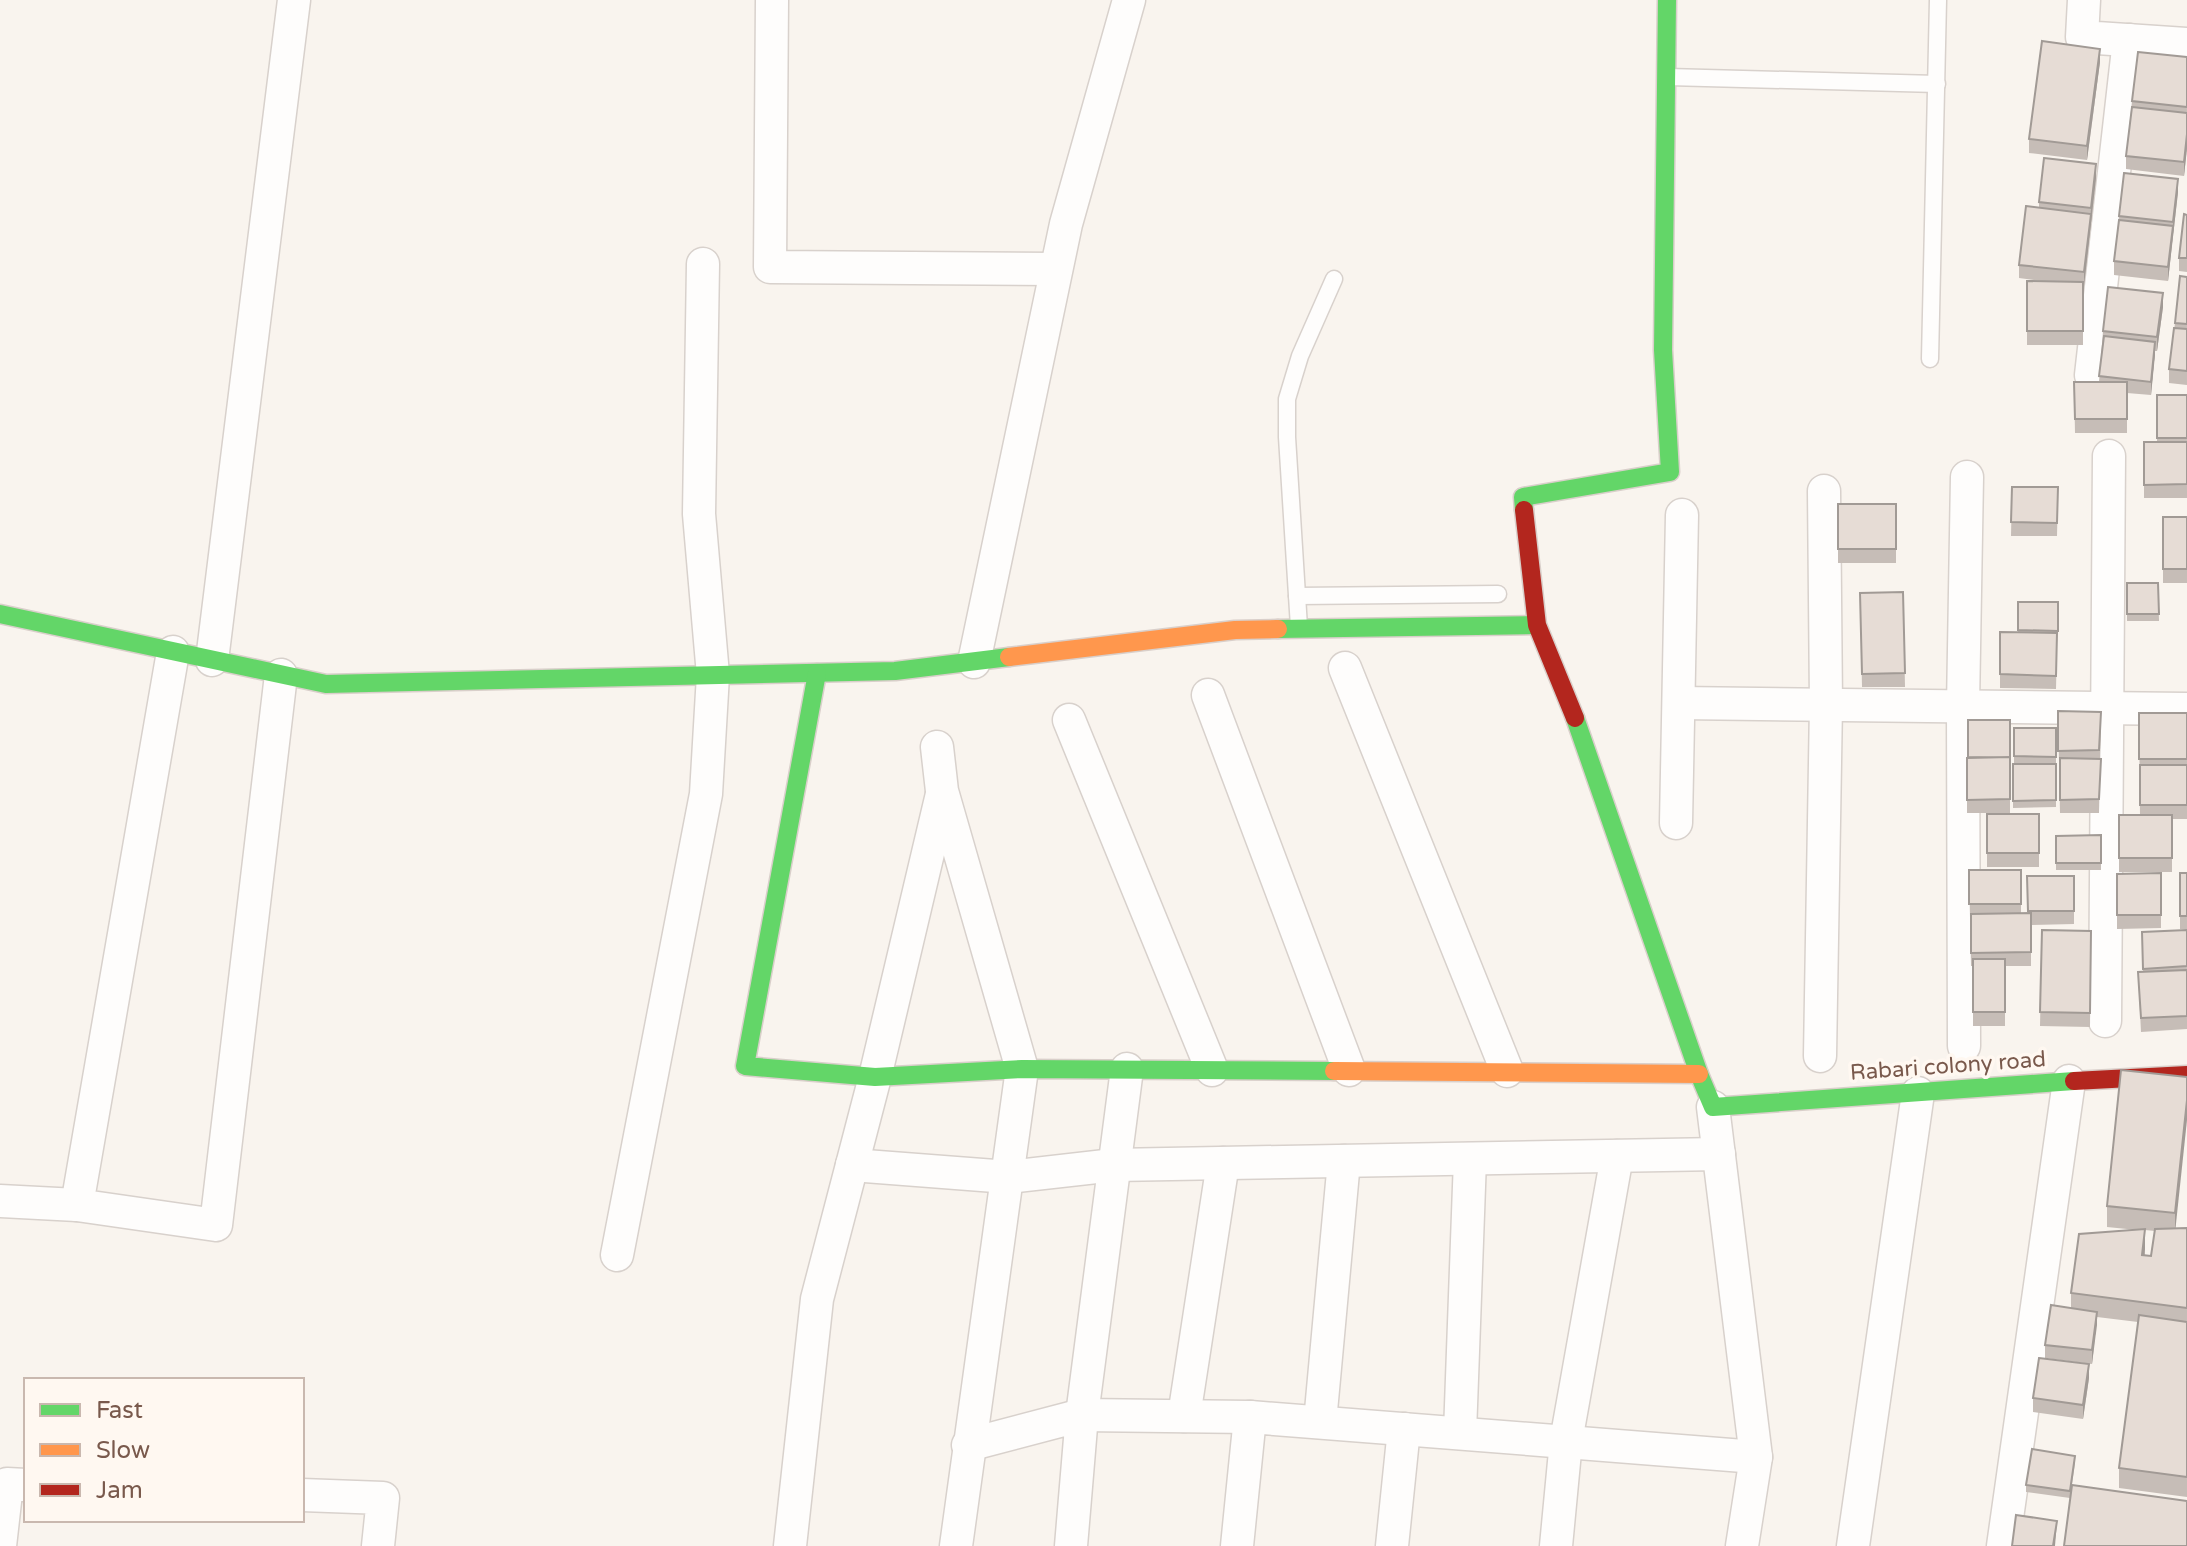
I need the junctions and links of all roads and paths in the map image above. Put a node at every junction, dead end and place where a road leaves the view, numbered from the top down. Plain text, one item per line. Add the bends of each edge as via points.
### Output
1 (294, 0) edge
2 (772, 0) edge
3 (1129, 0) edge
4 (1667, 0) edge
5 (1938, 0) edge
6 (2084, 0) edge
7 (2129, 40) junction
8 (2187, 44) edge
9 (1666, 77) junction
10 (1937, 84) junction
11 (703, 264) dead end
12 (1056, 269) junction
13 (1334, 279) dead end
14 (1930, 359) dead end
15 (2091, 375) dead end
16 (2109, 456) dead end
17 (1967, 477) dead end
18 (1824, 491) dead end
19 (1682, 515) dead end
20 (1498, 594) dead end
21 (1297, 596) junction
22 (0, 614) edge
23 (1537, 625) junction
24 (1299, 629) junction
25 (173, 652) junction
26 (212, 660) junction
27 (974, 662) junction
28 (1345, 668) dead end
29 (817, 673) junction
30 (281, 675) junction
31 (713, 675) junction
32 (1208, 695) dead end
33 (1679, 703) junction
34 (1826, 704) junction
35 (1963, 706) junction
36 (2107, 708) junction
37 (2187, 709) edge
38 (1069, 720) dead end
39 (937, 747) dead end
40 (942, 791) junction
41 (1676, 823) dead end
42 (2105, 1021) dead end
43 (1964, 1046) dead end
44 (1820, 1056) dead end
45 (1022, 1069) junction
46 (1127, 1069) junction
47 (1212, 1070) junction
48 (1349, 1070) junction
49 (1507, 1071) junction
50 (1699, 1074) junction
51 (2187, 1075) edge
52 (875, 1077) junction
53 (2069, 1081) junction
54 (1918, 1093) junction
55 (1713, 1107) junction
56 (1719, 1154) junction
57 (1617, 1156) junction
58 (1470, 1159) junction
59 (1344, 1161) junction
60 (1223, 1163) junction
61 (852, 1165) junction
62 (1114, 1165) junction
63 (1008, 1177) junction
64 (0, 1201) edge
65 (77, 1205) junction
66 (617, 1255) dead end
67 (1082, 1415) junction
68 (1184, 1416) junction
69 (1250, 1417) junction
70 (1320, 1422) junction
71 (1404, 1429) junction
72 (1460, 1433) junction
73 (1566, 1441) junction
74 (968, 1445) junction
75 (1756, 1457) junction
76 (24, 1485) edge
77 (304, 1495) edge
78 (0, 1546) edge
79 (378, 1546) edge
80 (790, 1546) edge
81 (956, 1546) edge
82 (1071, 1546) edge
83 (1237, 1546) edge
84 (1392, 1546) edge
85 (1556, 1546) edge
86 (1742, 1546) edge
87 (1853, 1546) edge
88 (2003, 1546) edge

1 - 26 street
2 - 12 street via 770,267
3 - 12 street
4 - 9 street
5 - 10 lane
6 - 7 street via 2082,37
7 - 8 street
7 - 15 street
9 - 10 lane
9 - 23 street via 1663,350 1670,472 1523,497
10 - 14 lane
11 - 31 street via 699,514
12 - 27 street
13 - 21 lane via 1287,399
16 - 36 street
17 - 35 street
18 - 34 street
19 - 33 street
20 - 21 lane
21 - 24 lane
22 - 25 street
23 - 24 street
23 - 50 street via 1581,734
24 - 27 street via 1235,630
25 - 26 street
25 - 65 street
26 - 30 street
27 - 29 street
28 - 49 street
29 - 31 street
29 - 52 street via 745,1066
30 - 31 street via 326,684
30 - 65 street via 216,1225
31 - 66 street via 706,794
32 - 48 street
33 - 34 street
33 - 41 street
34 - 35 street
34 - 44 street
35 - 36 street
35 - 43 street
36 - 37 street
36 - 42 street
38 - 47 street
39 - 40 street
40 - 45 street
40 - 52 street
45 - 46 street
45 - 52 street
45 - 63 street
46 - 47 street
46 - 62 street
47 - 48 street
48 - 49 street
49 - 50 street
50 - 55 street
51 - 53 street, Rabari colony road
52 - 61 street
53 - 54 street, Rabari colony road
53 - 88 street
54 - 55 street, Rabari colony road
54 - 87 street
55 - 56 street
56 - 57 street
56 - 75 street
57 - 58 street
57 - 73 street
58 - 59 street
58 - 72 street
59 - 60 street
59 - 70 street
60 - 62 street
60 - 68 street
61 - 63 street
61 - 80 street via 817,1299
62 - 63 street
62 - 67 street
63 - 74 street
64 - 65 street
67 - 68 street
67 - 74 street
67 - 82 street
68 - 69 street
69 - 70 street
69 - 83 street
70 - 71 street
71 - 72 street
71 - 84 street
72 - 73 street
73 - 75 street
73 - 85 street
74 - 81 street
75 - 86 street
76 - 78 street via 7,1484
77 - 79 street via 383,1498

